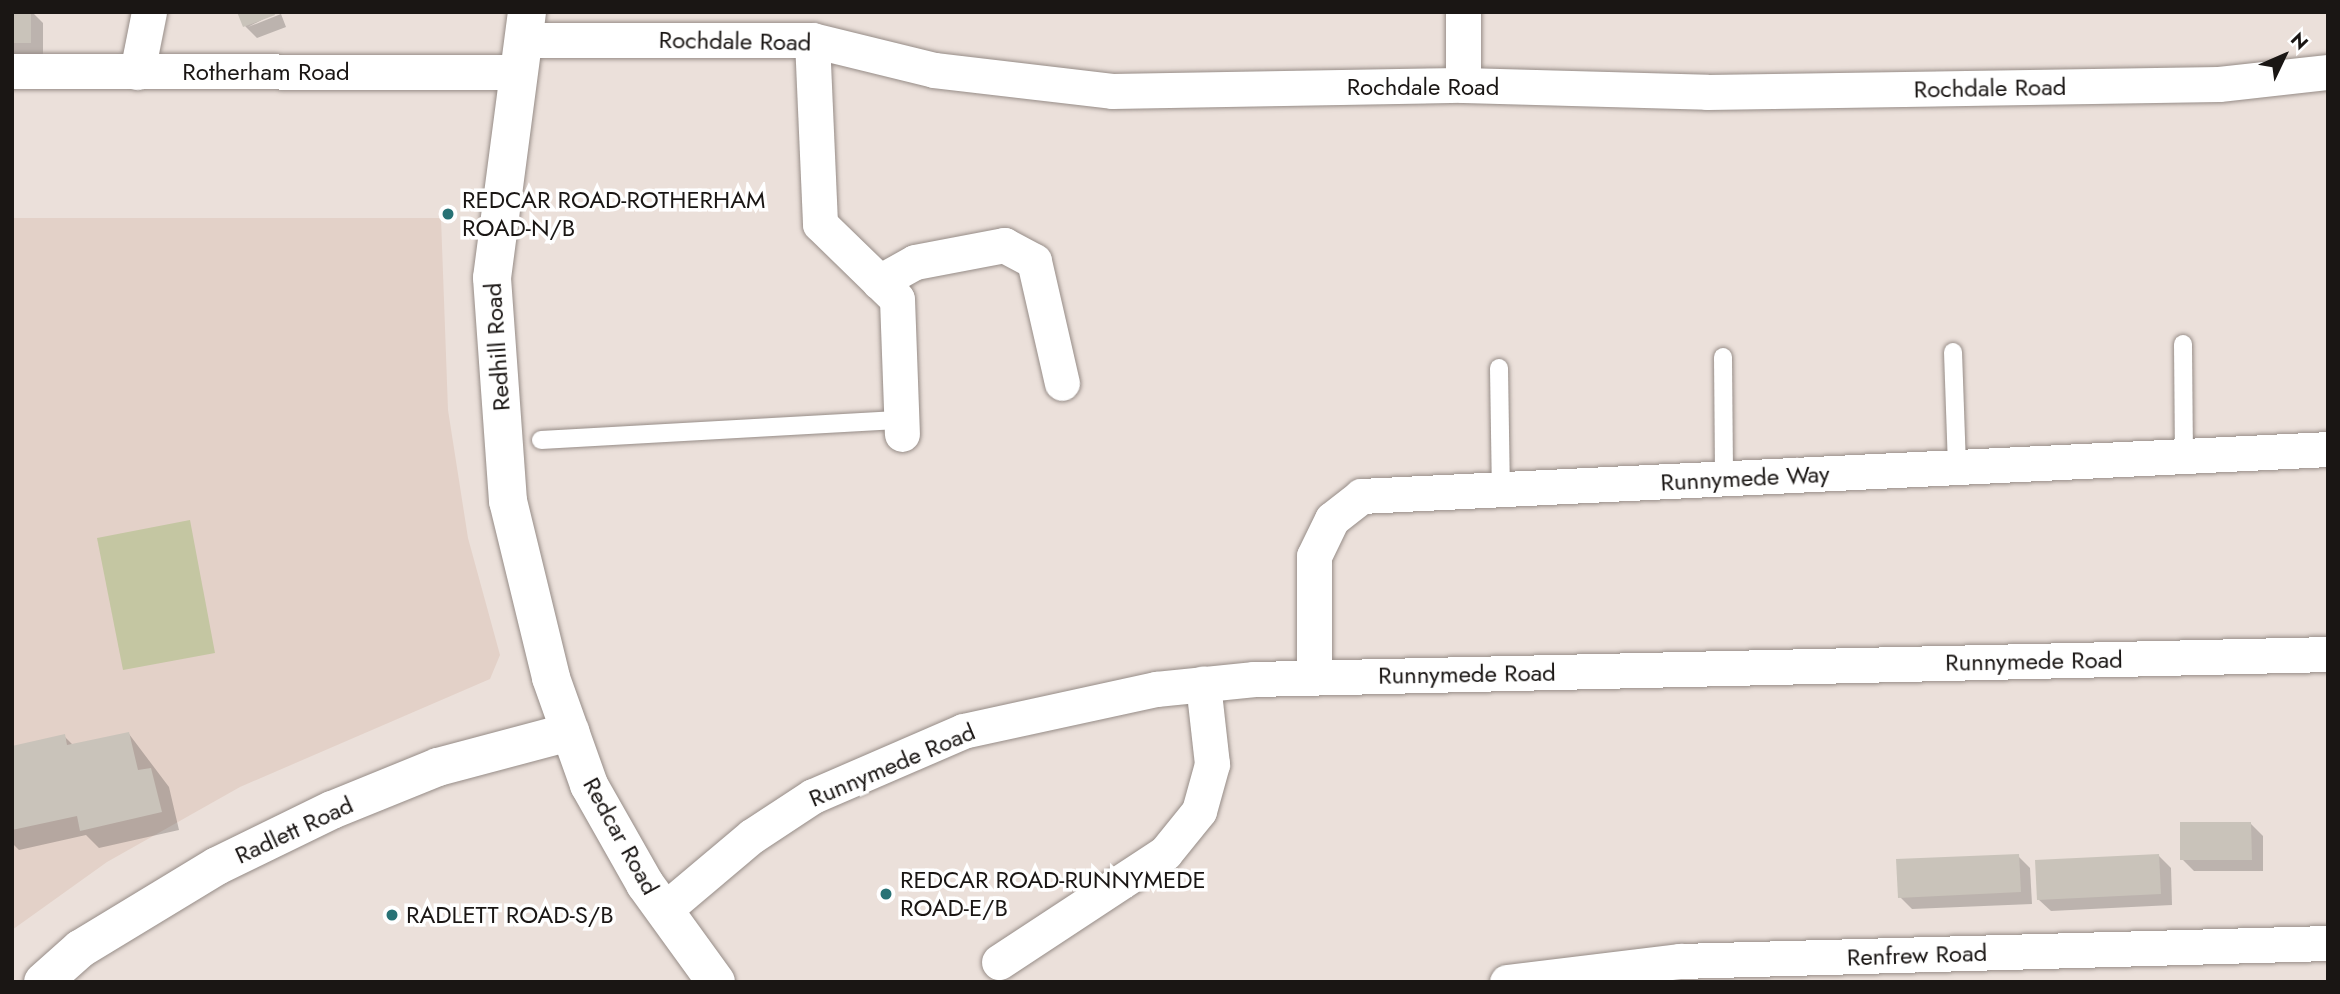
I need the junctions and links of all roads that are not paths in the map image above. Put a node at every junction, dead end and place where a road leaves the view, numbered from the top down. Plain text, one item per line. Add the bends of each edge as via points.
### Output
1 (149, 12) edge
2 (1462, 12) edge
3 (812, 40) junction
4 (523, 41) edge
5 (12, 71) edge
6 (137, 72) junction
7 (2328, 72) edge
8 (1463, 85) junction
9 (879, 282) junction
10 (2183, 344) dead end
11 (1954, 352) dead end
12 (1723, 357) dead end
13 (1499, 368) dead end
14 (1062, 383) dead end
15 (901, 427) joint
16 (541, 440) dead end
17 (2328, 449) edge
18 (2184, 456) junction
19 (1956, 468) junction
20 (1724, 479) junction
21 (1501, 490) junction
22 (2328, 654) edge
23 (1314, 677) junction
24 (551, 678) joint
25 (1203, 684) junction
26 (570, 732) junction
27 (664, 910) junction
28 (2328, 943) edge
29 (999, 962) dead end
30 (43, 982) edge
31 (716, 982) edge
32 (1507, 982) edge

1 - 6 street
2 - 8 street
3 - 4 street, Rochdale Road
3 - 8 street, Rochdale Road via 933,70 1112,91
3 - 9 street via 820,224
4 - 6 street, Rotherham Road
4 - 24 street, Redhill Road via 492,278 508,501
5 - 6 street, Rotherham Road
7 - 8 street, Rochdale Road via 2219,84 1735,92
9 - 14 street via 915,261 1004,245 1034,261
9 - 15 street via 897,299
10 - 18 lane
11 - 19 lane
12 - 20 lane
13 - 21 lane
15 - 16 lane
17 - 18 street, Runnymede Way
18 - 19 street, Runnymede Way
19 - 20 street, Runnymede Way
20 - 21 street, Runnymede Way
21 - 23 street, Runnymede Way via 1361,496 1332,519 1314,556
22 - 23 street, Runnymede Road
23 - 25 street, Runnymede Road
24 - 26 street, Redcar Road
25 - 27 street, Runnymede Road via 963,731 814,796 752,836
25 - 29 street via 1212,764 1199,811 1166,853
26 - 27 street, Redcar Road via 589,785
26 - 30 street, Radlett Road via 438,767 332,810 217,866 79,949
27 - 31 street, Redcar Road
28 - 32 street, Renfrew Road via 1680,961

